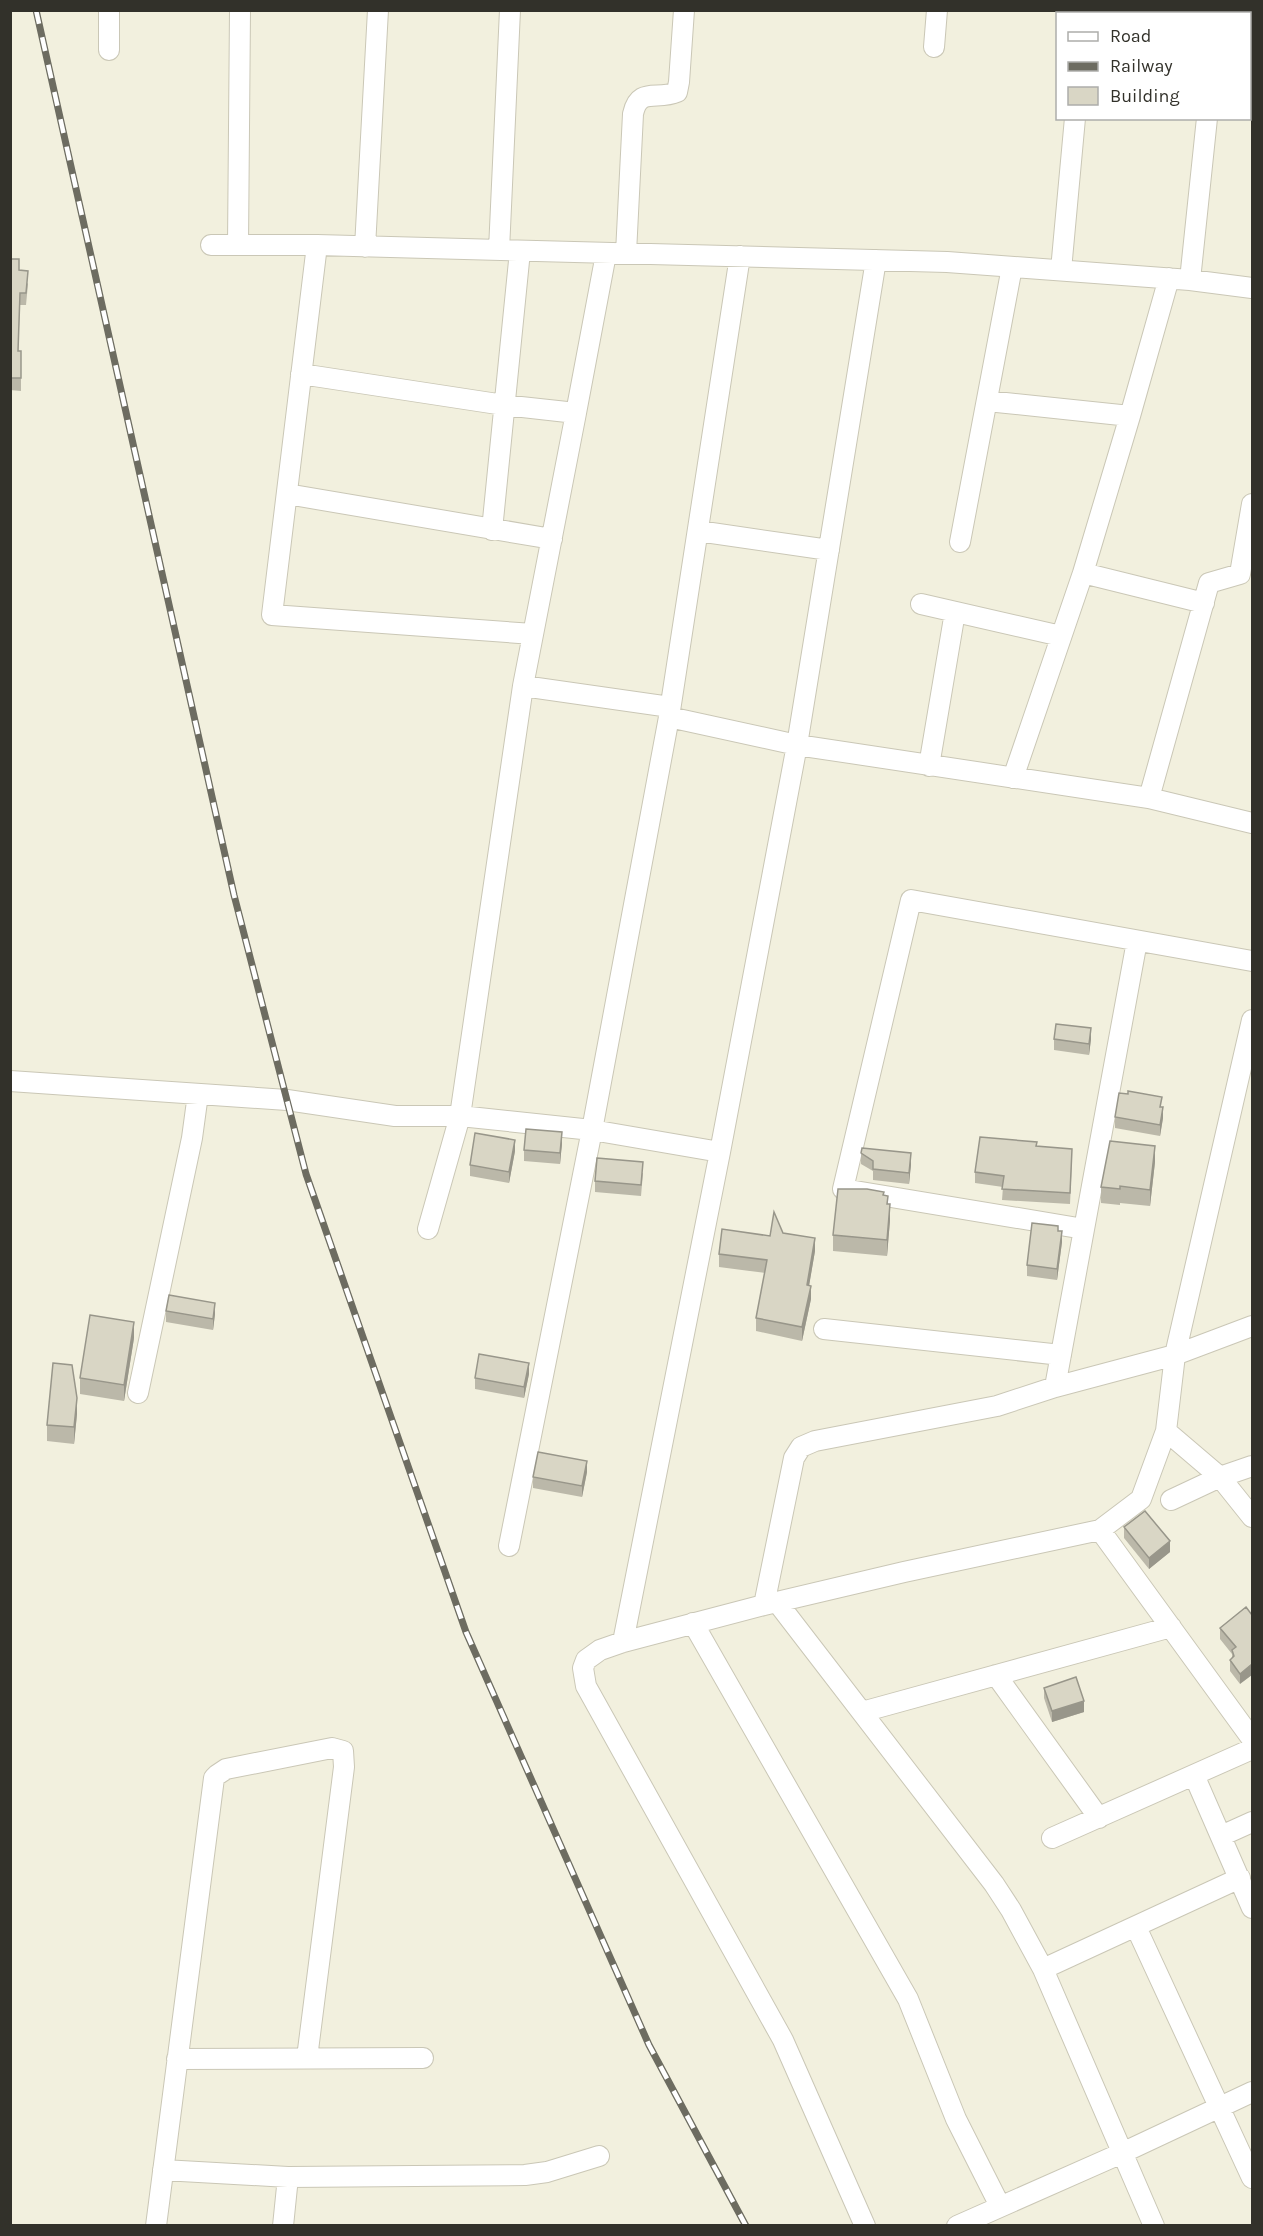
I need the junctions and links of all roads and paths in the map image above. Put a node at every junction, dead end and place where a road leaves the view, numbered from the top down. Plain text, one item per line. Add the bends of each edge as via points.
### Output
1 (110, 10) edge
2 (240, 10) edge
3 (378, 10) edge
4 (510, 10) edge
5 (684, 10) edge
6 (937, 10) edge
7 (934, 47) dead end
8 (109, 50) dead end
9 (1075, 120) edge
10 (1207, 120) edge
11 (211, 245) dead end
12 (238, 245) junction
13 (317, 245) junction
14 (365, 247) junction
15 (499, 250) junction
16 (519, 250) junction
17 (626, 253) junction
18 (606, 254) junction
19 (740, 256) junction
20 (876, 260) junction
21 (1012, 267) junction
22 (1061, 270) junction
23 (1169, 278) junction
24 (1190, 280) junction
25 (1252, 288) edge
26 (302, 374) junction
27 (987, 401) junction
28 (504, 405) junction
29 (576, 413) junction
30 (1130, 416) junction
31 (287, 494) junction
32 (1252, 504) edge
33 (492, 530) junction
34 (698, 531) junction
35 (552, 539) junction
36 (960, 542) dead end
37 (829, 550) junction
38 (1083, 573) junction
39 (1204, 603) junction
40 (921, 604) dead end
41 (955, 612) junction
42 (533, 634) junction
43 (1061, 636) junction
44 (523, 686) junction
45 (670, 712) junction
46 (797, 745) junction
47 (929, 766) junction
48 (1013, 778) junction
49 (1149, 798) junction
50 (1252, 823) edge
51 (1137, 940) junction
52 (1252, 961) edge
53 (1252, 1020) edge
54 (10, 1081) edge
55 (198, 1094) junction
56 (460, 1116) junction
57 (592, 1130) junction
58 (720, 1152) junction
59 (1084, 1228) junction
60 (428, 1229) dead end
61 (1252, 1326) edge
62 (824, 1329) dead end
63 (1175, 1355) junction
64 (1061, 1356) junction
65 (1055, 1387) junction
66 (138, 1393) dead end
67 (1166, 1431) junction
68 (1252, 1466) edge
69 (1220, 1477) junction
70 (1171, 1500) dead end
71 (1252, 1517) edge
72 (1100, 1530) junction
73 (509, 1546) dead end
74 (771, 1603) junction
75 (693, 1623) junction
76 (1171, 1627) junction
77 (623, 1642) junction
78 (996, 1676) junction
79 (862, 1712) junction
80 (1252, 1739) edge
81 (1252, 1749) edge
82 (1194, 1775) junction
83 (1099, 1818) junction
84 (1252, 1822) edge
85 (1221, 1836) junction
86 (1052, 1838) dead end
87 (1240, 1878) junction
88 (1252, 1908) edge
89 (1136, 1927) junction
90 (1043, 1970) junction
91 (306, 2058) junction
92 (423, 2058) dead end
93 (177, 2059) junction
94 (1252, 2092) edge
95 (1220, 2107) junction
96 (1122, 2153) junction
97 (599, 2156) dead end
98 (163, 2170) junction
99 (288, 2176) junction
100 (1252, 2178) edge
101 (1000, 2206) junction
102 (156, 2226) edge
103 (283, 2226) edge
104 (865, 2226) edge
105 (957, 2226) edge
106 (1154, 2226) edge

1 - 8 street
2 - 12 street
3 - 14 street
4 - 15 street
5 - 17 street via 677,92 643,97 635,103
6 - 7 street
9 - 22 street
10 - 24 street
11 - 12 street
12 - 13 street
13 - 14 street
13 - 26 street
14 - 15 street
15 - 16 street
16 - 18 street
16 - 28 street
17 - 18 street
17 - 19 street
18 - 29 street
19 - 20 street
19 - 34 street
20 - 21 street
20 - 37 street
21 - 22 street
21 - 27 street
22 - 23 street
23 - 24 street
23 - 30 street
24 - 25 street
26 - 28 street
26 - 31 street
27 - 30 street
27 - 36 street
28 - 29 street
28 - 33 street
29 - 35 street
30 - 38 street
31 - 33 street
31 - 42 street via 272,615
32 - 39 street via 1240,574 1209,583
33 - 35 street
34 - 37 street
34 - 45 street
35 - 42 street
37 - 46 street
38 - 39 street
38 - 43 street
39 - 49 street
40 - 41 street
41 - 43 street
41 - 47 street
42 - 44 street
43 - 48 street
44 - 45 street
44 - 56 street
45 - 46 street
45 - 57 street
46 - 47 street
46 - 58 street
47 - 48 street
48 - 49 street
49 - 50 street
51 - 52 street
51 - 59 street
51 - 59 street via 911,900 843,1189
53 - 63 street
54 - 55 street
55 - 56 street via 287,1100 395,1116
55 - 66 street
56 - 57 street
56 - 60 street
57 - 58 street
57 - 73 street
58 - 77 street
59 - 64 street
61 - 63 street
62 - 64 street
63 - 65 street
63 - 67 street
64 - 65 street
65 - 74 street via 997,1406 815,1441 801,1447 794,1458
67 - 69 street
67 - 72 street via 1141,1499
68 - 69 street
69 - 70 street
69 - 71 street
72 - 74 street
72 - 76 street
74 - 75 street
74 - 79 street
75 - 77 street
75 - 101 street via 908,1999 956,2119
76 - 78 street
76 - 80 street
77 - 104 street via 586,1660 586,1686 783,2040
78 - 79 street
78 - 83 street
79 - 90 street via 1003,1897
81 - 82 street
82 - 83 street
82 - 85 street
83 - 86 street
84 - 85 street
85 - 87 street
87 - 88 street
87 - 89 street
89 - 90 street
89 - 95 street
90 - 96 street
91 - 92 street
91 - 93 street
91 - 93 street via 344,1767 343,1751 338,1748 226,1770 214,1778
93 - 98 street
94 - 95 street
95 - 96 street
95 - 100 street
96 - 101 street
96 - 106 street
97 - 99 street via 525,2175
98 - 99 street
98 - 102 street
99 - 103 street
101 - 105 street

